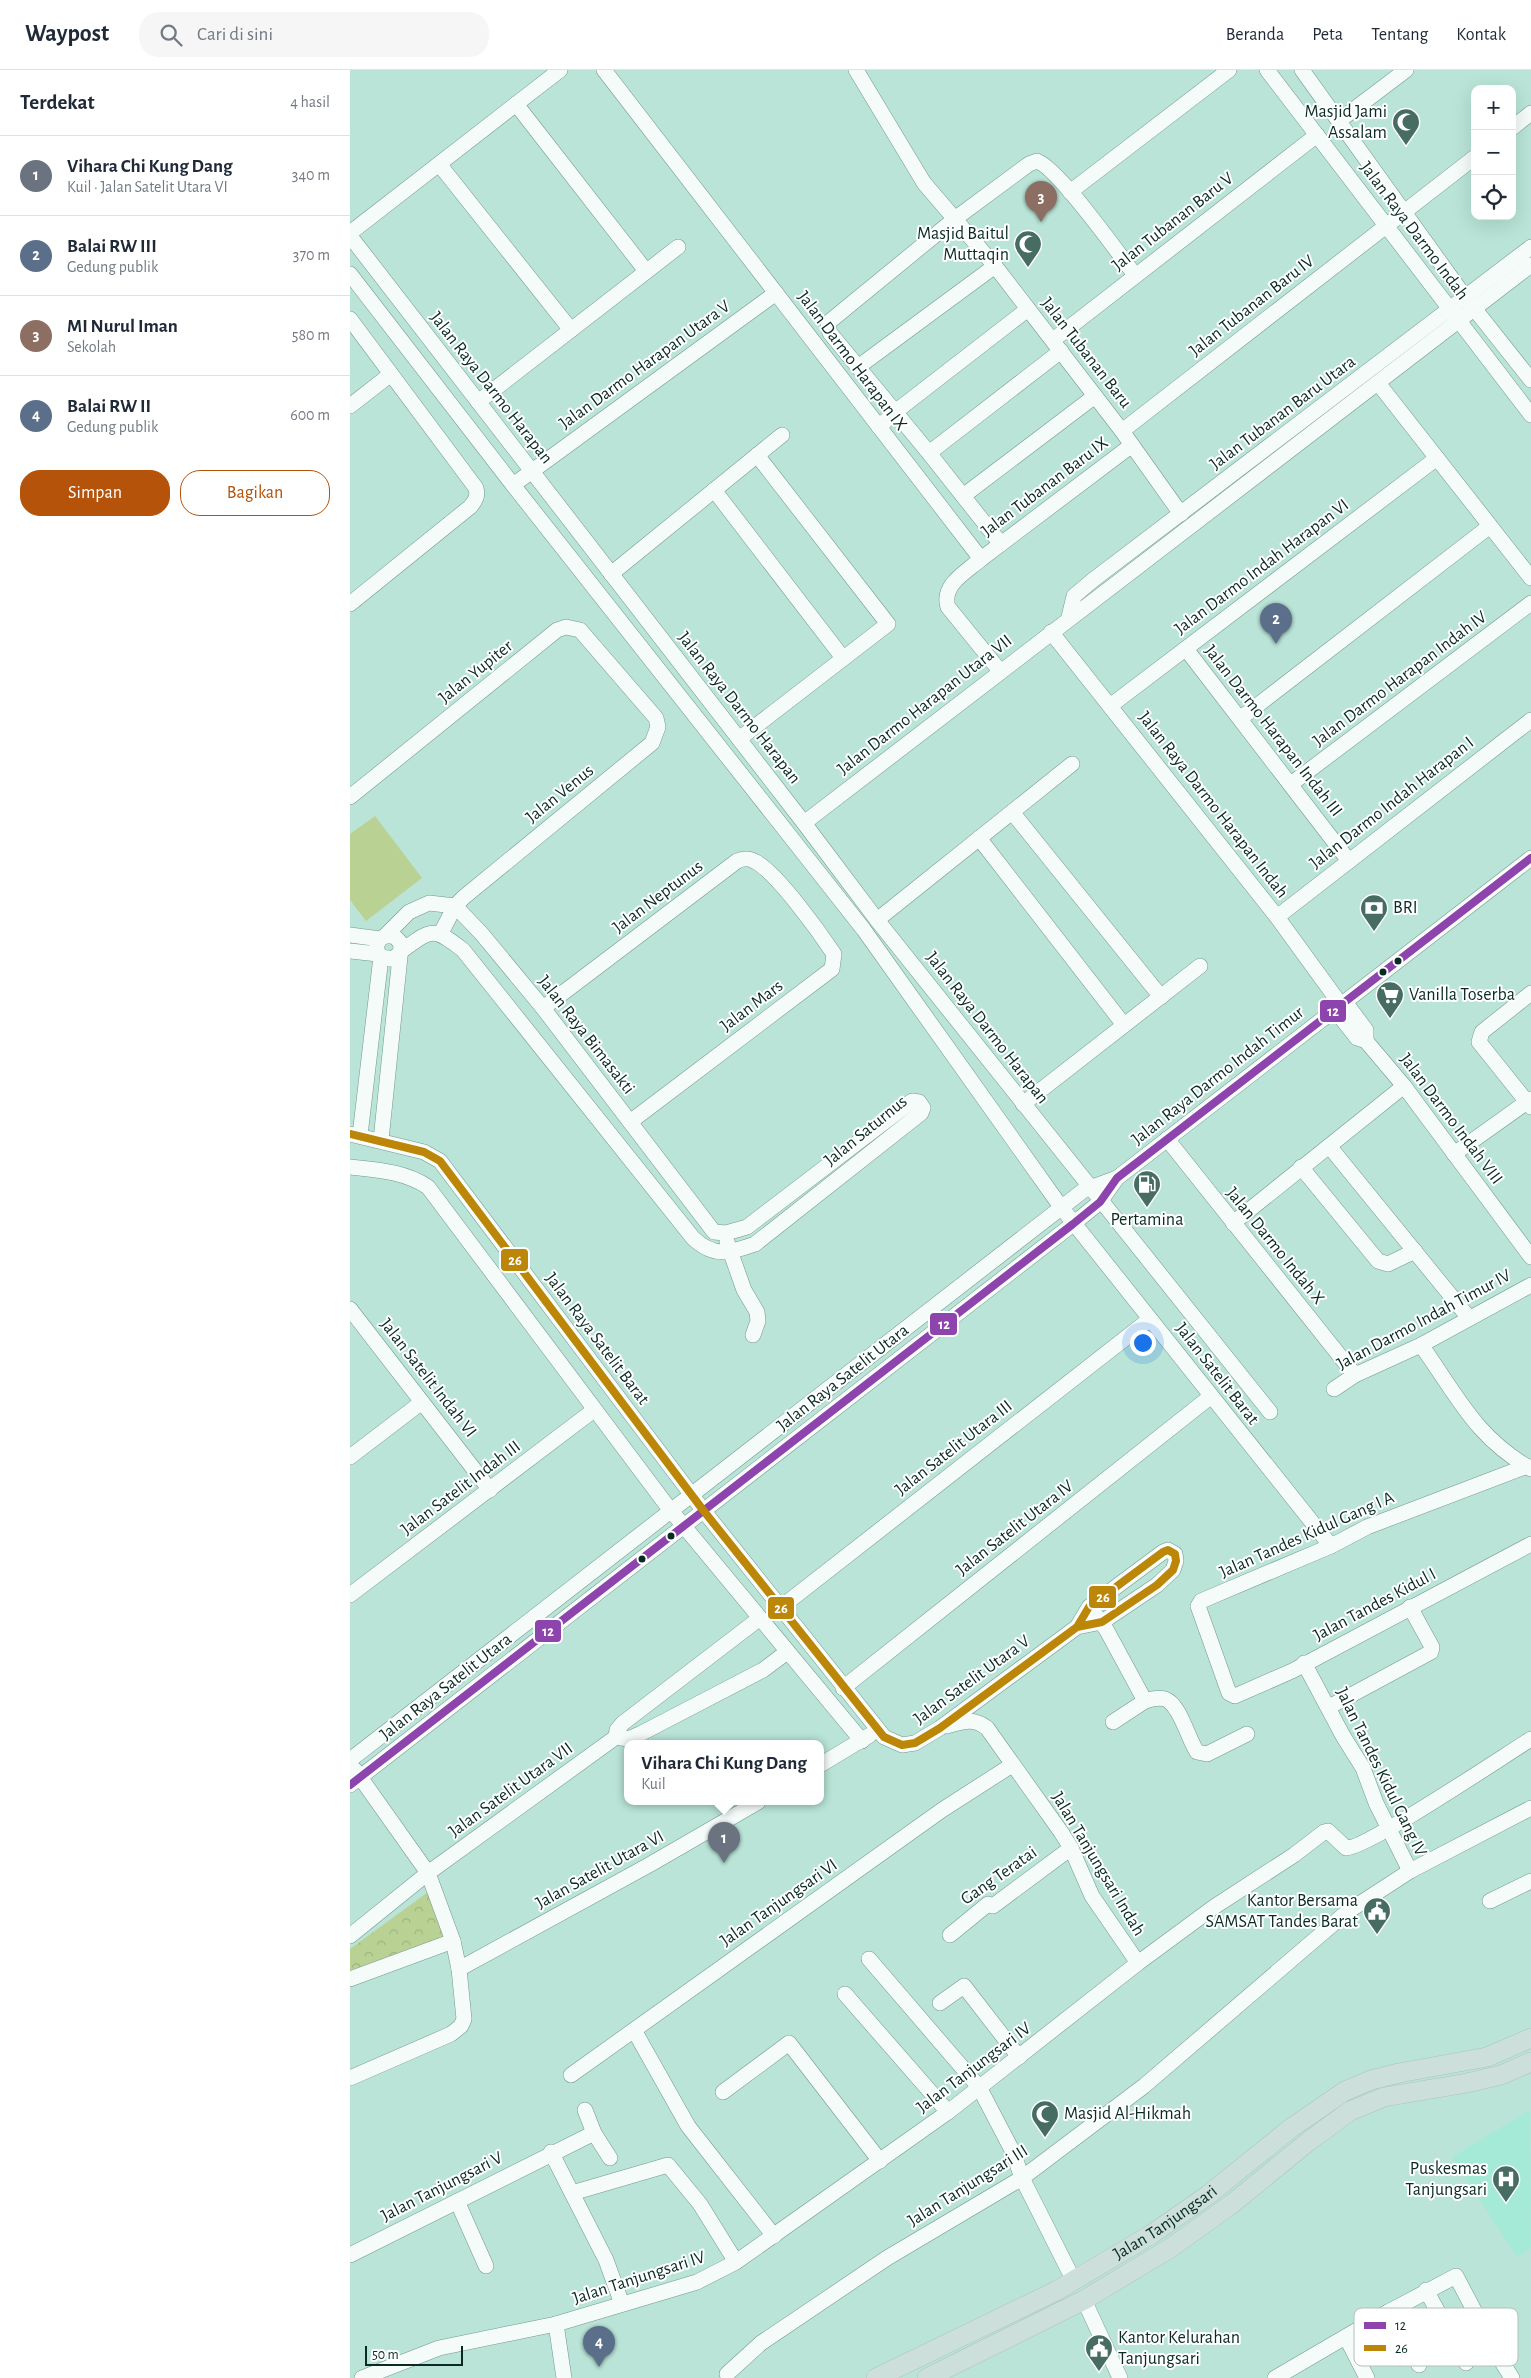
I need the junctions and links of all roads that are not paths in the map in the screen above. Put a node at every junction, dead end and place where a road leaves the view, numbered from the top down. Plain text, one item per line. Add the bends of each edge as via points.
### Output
1 (560, 70) edge
2 (604, 70) edge
3 (856, 70) edge
4 (1229, 70) edge
5 (1267, 70) edge
6 (1302, 70) edge
7 (1406, 70) edge
8 (516, 104) junction
9 (1531, 113) edge
10 (1340, 120) junction
11 (1516, 125) edge
12 (1317, 135) junction
13 (1471, 160) edge
14 (439, 164) junction
15 (1070, 192) junction
16 (1405, 211) junction
17 (956, 218) junction
18 (1386, 225) junction
19 (350, 235) edge
20 (1531, 246) edge
21 (678, 247) dead end
22 (1531, 265) edge
23 (995, 266) junction
24 (646, 271) junction
25 (350, 274) edge
26 (1135, 275) junction
27 (776, 293) junction
28 (1466, 296) junction
29 (1028, 309) junction
30 (1475, 309) junction
31 (1454, 315) junction
32 (350, 319) edge
33 (571, 330) junction
34 (1057, 346) junction
35 (858, 367) junction
36 (1529, 373) edge
37 (391, 374) junction
38 (1378, 383) junction
39 (1095, 396) junction
40 (478, 402) junction
41 (350, 406) edge
42 (895, 412) junction
43 (1531, 416) edge
44 (879, 427) junction
45 (1122, 431) junction
46 (782, 435) dead end
47 (1132, 445) junction
48 (1264, 450) junction
49 (930, 453) junction
50 (757, 455) junction
51 (1436, 458) junction
52 (1274, 462) junction
53 (531, 471) junction
54 (513, 485) junction
55 (714, 490) junction
56 (963, 496) junction
57 (1181, 514) junction
58 (1490, 526) junction
59 (1001, 544) junction
60 (981, 559) junction
61 (611, 574) junction
62 (1531, 578) edge
63 (1531, 603) edge
64 (350, 604) edge
65 (1070, 617) junction
66 (1051, 632) junction
67 (1186, 649) junction
68 (843, 658) junction
69 (1000, 671) junction
70 (622, 678) joint
71 (1110, 706) junction
72 (1241, 718) junction
73 (1531, 720) edge
74 (739, 739) junction
75 (1072, 764) dead end
76 (1291, 784) junction
77 (350, 797) edge
78 (1012, 812) junction
79 (804, 823) junction
80 (979, 838) junction
81 (1531, 858) edge
82 (1349, 861) junction
83 (794, 901) joint
84 (455, 906) junction
85 (1277, 917) junction
86 (877, 920) junction
87 (441, 934) junction
88 (350, 935) edge
89 (382, 937) junction
90 (350, 950) edge
91 (400, 953) junction
92 (379, 955) junction
93 (1200, 966) dead end
94 (1531, 993) edge
95 (1161, 997) junction
96 (1340, 1006) junction
97 (543, 1008) junction
98 (1124, 1025) junction
99 (1366, 1040) joint
100 (1404, 1086) junction
101 (1530, 1102) edge
102 (1023, 1104) junction
103 (630, 1122) junction
104 (355, 1134) edge
105 (381, 1140) junction
106 (1167, 1140) junction
107 (1329, 1146) junction
108 (1454, 1154) junction
109 (350, 1167) edge
110 (1301, 1167) junction
111 (1117, 1178) junction
112 (1086, 1188) junction
113 (1098, 1203) junction
114 (1063, 1206) junction
115 (1076, 1221) junction
116 (1233, 1223) junction
117 (726, 1233) junction
118 (1415, 1251) junction
119 (729, 1252) junction
120 (1531, 1257) edge
121 (1531, 1285) edge
122 (352, 1314) edge
123 (1150, 1318) junction
124 (1469, 1318) junction
125 (753, 1336) dead end
126 (1421, 1345) junction
127 (1355, 1376) junction
128 (1334, 1389) dead end
129 (1210, 1397) junction
130 (422, 1402) junction
131 (594, 1410) junction
132 (1270, 1412) dead end
133 (350, 1457) edge
134 (1521, 1462) edge
135 (490, 1490) junction
136 (691, 1495) junction
137 (703, 1510) junction
138 (671, 1511) junction
139 (683, 1525) junction
140 (1328, 1542) junction
141 (1531, 1544) edge
142 (350, 1596) edge
143 (1089, 1607) junction
144 (1410, 1607) junction
145 (780, 1608) junction
146 (760, 1618) junction
147 (1102, 1622) junction
148 (1077, 1627) junction
149 (788, 1652) junction
150 (1304, 1663) junction
151 (843, 1688) junction
152 (1235, 1696) joint
153 (1145, 1701) junction
154 (1328, 1708) junction
155 (1113, 1722) dead end
156 (940, 1728) junction
157 (881, 1733) junction
158 (1247, 1734) dead end
159 (616, 1737) junction
160 (1531, 1739) edge
161 (862, 1741) junction
162 (350, 1762) edge
163 (824, 1763) edge
164 (1012, 1765) junction
165 (355, 1781) edge
166 (753, 1805) edge
167 (1531, 1808) edge
168 (1388, 1828) junction
169 (1071, 1848) junction
170 (1410, 1871) junction
171 (428, 1873) junction
172 (1531, 1880) edge
173 (1490, 1901) dead end
174 (950, 1935) dead end
175 (350, 1936) edge
176 (453, 1941) junction
177 (869, 1959) dead end
178 (1138, 1963) junction
179 (459, 1969) junction
180 (350, 1979) edge
181 (845, 1994) dead end
182 (940, 2002) dead end
183 (634, 2030) junction
184 (1531, 2038) edge
185 (1019, 2057) junction
186 (1531, 2062) edge
187 (1447, 2064) junction
188 (571, 2075) dead end
189 (350, 2078) edge
190 (1450, 2086) junction
191 (979, 2087) junction
192 (723, 2092) dead end
193 (585, 2110) dead end
194 (948, 2112) junction
195 (594, 2133) junction
196 (551, 2152) junction
197 (610, 2158) dead end
198 (880, 2161) junction
199 (1022, 2178) junction
200 (572, 2194) junction
201 (457, 2201) junction
202 (774, 2236) junction
203 (350, 2255) edge
204 (736, 2262) junction
205 (486, 2266) dead end
206 (1069, 2271) junction
207 (1426, 2290) junction
208 (1084, 2300) junction
209 (622, 2304) junction
210 (1395, 2308) edge
211 (1436, 2308) edge
212 (1472, 2308) edge
213 (556, 2324) junction
214 (1354, 2332) edge
215 (1346, 2337) junction
216 (1354, 2353) edge
217 (1361, 2366) edge
218 (1504, 2366) edge
219 (1295, 2373) edge
220 (727, 2374) dead end
221 (362, 2378) edge
222 (564, 2378) edge
223 (876, 2378) edge
224 (927, 2378) edge
225 (1120, 2378) edge
226 (1274, 2378) edge
227 (1367, 2378) edge
228 (1512, 2378) edge

1 - 8 street
2 - 27 street, Jalan Darmo Harapan IX
3 - 17 street, Jalan Tubanan Baru via 924,183
4 - 15 street
5 - 12 street, Jalan Raya Darmo Indah
6 - 10 street
7 - 10 street
8 - 14 street
8 - 24 street
9 - 11 street
10 - 16 street
12 - 18 street, Jalan Raya Darmo Indah
12 - 26 street, Jalan Tubanan Baru V
13 - 16 street, Jalan Tubanan Baru IV
14 - 19 street
14 - 33 street
15 - 17 street via 1046,165 1037,161 1028,164
15 - 26 street
16 - 18 street, Jalan Tubanan Baru IV
16 - 28 street
17 - 23 street, Jalan Tubanan Baru
17 - 35 street via 833,318 828,327 830,333
18 - 31 street, Jalan Raya Darmo Indah
18 - 45 street, Jalan Tubanan Baru IV
19 - 40 street, Jalan Raya Darmo Harapan
20 - 28 street, Jalan Tubanan Baru Utara
21 - 24 street
22 - 30 street
23 - 29 street, Jalan Tubanan Baru
23 - 35 street
24 - 33 street
25 - 54 street
26 - 34 street, Jalan Tubanan Baru V
27 - 44 street, Jalan Darmo Harapan IX
27 - 53 street, Jalan Darmo Harapan Utara V
28 - 30 street
28 - 31 street, Jalan Tubanan Baru Utara
29 - 34 street, Jalan Tubanan Baru
29 - 42 street
30 - 31 street
30 - 36 street
31 - 38 street, Jalan Darmo Harapan Utara VII
31 - 43 street, Jalan Raya Darmo Indah
31 - 48 street, Jalan Tubanan Baru Utara
32 - 37 street
33 - 40 street
34 - 39 street, Jalan Tubanan Baru
34 - 49 street, Jalan Tubanan Baru V
35 - 42 street
37 - 41 street
37 - 64 street via 476,488 477,498
38 - 51 street
38 - 52 street, Jalan Darmo Harapan Utara VII
39 - 45 street, Jalan Tubanan Baru
39 - 56 street
40 - 53 street, Jalan Raya Darmo Harapan
42 - 44 street
42 - 49 street
44 - 60 street, Jalan Darmo Harapan IX
45 - 47 street, Jalan Tubanan Baru
46 - 50 street
47 - 57 street, Jalan Tubanan Baru
47 - 59 street, Jalan Tubanan Baru IX
48 - 52 street
48 - 57 street, Jalan Tubanan Baru Utara
49 - 56 street
50 - 55 street
50 - 68 street via 888,622 887,627
51 - 58 street
51 - 67 street, Jalan Darmo Indah Harapan VI
52 - 65 street, Jalan Darmo Harapan Utara VII
53 - 54 street, Jalan Darmo Harapan Utara V
53 - 61 street, Jalan Raya Darmo Harapan
54 - 114 street via 864,930
55 - 61 street
55 - 68 street
56 - 59 street
57 - 65 street, Jalan Tubanan Baru Utara via 1077,593
58 - 62 street
58 - 72 street
59 - 60 street, Jalan Tubanan Baru IX
60 - 69 street via 949,586 946,599 948,607
61 - 74 street, Jalan Raya Darmo Harapan
63 - 76 street, Jalan Darmo Harapan Indah IV
65 - 66 street, Jalan Darmo Harapan Utara VII
66 - 69 street, Jalan Darmo Harapan Utara VII
66 - 71 street, Jalan Raya Darmo Harapan Indah
67 - 71 street, Jalan Darmo Indah Harapan VI
67 - 72 street, Jalan Darmo Harapan Indah III
68 - 74 street
69 - 79 street, Jalan Darmo Harapan Utara VII
70 - 77 street, Jalan Yupiter via 580,630 566,627 557,630
70 - 84 street, Jalan Venus via 656,718 658,727 652,743
71 - 85 street, Jalan Raya Darmo Harapan Indah
72 - 76 street, Jalan Darmo Harapan Indah III
73 - 82 street, Jalan Darmo Indah Harapan I
74 - 79 street, Jalan Raya Darmo Harapan
75 - 78 street
76 - 82 street, Jalan Darmo Harapan Indah III
78 - 80 street
78 - 95 street
79 - 86 street, Jalan Raya Darmo Harapan
80 - 86 street
80 - 98 street
81 - 96 street, Jalan Raya Darmo Indah Timur
82 - 85 street, Jalan Darmo Indah Harapan I
83 - 97 street, Jalan Neptunus via 764,867 750,859 737,861
83 - 103 street, Jalan Mars via 834,954 832,969
84 - 87 street, Jalan Venus
84 - 89 street via 429,903 409,912
84 - 97 street, Jalan Raya Bimasakti
85 - 96 street, Jalan Raya Darmo Harapan Indah
86 - 102 street, Jalan Raya Darmo Harapan
87 - 91 street via 419,938
87 - 119 street via 463,950 693,1238 711,1251
88 - 89 street
89 - 91 street via 398,938
89 - 92 street via 376,946
90 - 92 street
91 - 92 street via 392,959
91 - 105 street
92 - 104 street
93 - 95 street
94 - 101 street via 1482,1032 1479,1038
95 - 98 street
96 - 99 street, Jalan Raya Darmo Harapan Indah via 1366,1030
96 - 106 street, Jalan Raya Darmo Indah Timur
97 - 103 street, Jalan Raya Bimasakti
98 - 102 street
99 - 100 street, Jalan Darmo Indah VIII
100 - 107 street
100 - 108 street, Jalan Darmo Indah VIII
101 - 108 street
102 - 112 street, Jalan Raya Darmo Harapan
103 - 117 street, Jalan Raya Bimasakti via 710,1230
104 - 105 street, Jalan Raya Satelit Barat
105 - 136 street, Jalan Raya Satelit Barat via 424,1152 440,1161
106 - 111 street, Jalan Raya Darmo Indah Timur
106 - 116 street, Jalan Darmo Indah X
107 - 110 street
107 - 118 street
108 - 120 street, Jalan Darmo Indah VIII
109 - 131 street via 391,1172 414,1178 428,1187
110 - 116 street
110 - 118 street via 1378,1262 1388,1264
111 - 112 street, Jalan Raya Darmo Indah Timur
111 - 113 street, Jalan Raya Darmo Indah Timur
112 - 113 street, Jalan Raya Darmo Harapan
112 - 114 street, Jalan Raya Satelit Utara
113 - 115 street, Jalan Raya Satelit Utara
113 - 132 street, Jalan Raya Darmo Harapan
114 - 115 street
114 - 136 street, Jalan Raya Satelit Utara
115 - 123 street, Jalan Satelit Barat
115 - 137 street, Jalan Raya Satelit Utara
116 - 127 street, Jalan Darmo Indah X
117 - 119 street
117 - 119 street, Jalan Saturnus via 738,1231 754,1222 912,1101 919,1102 923,1108 754,1244
118 - 124 street
119 - 125 street via 757,1312
121 - 124 street, Jalan Darmo Indah Timur IV
122 - 130 street, Jalan Satelit Indah VI
123 - 129 street, Jalan Satelit Barat
123 - 145 street, Jalan Satelit Utara III
124 - 126 street, Jalan Darmo Indah Timur IV
126 - 127 street, Jalan Darmo Indah Timur IV
126 - 134 street via 1464,1410 1488,1436
127 - 128 street, Jalan Darmo Indah Timur IV
129 - 140 street, Jalan Satelit Barat
129 - 151 street, Jalan Satelit Utara IV
130 - 133 street
130 - 135 street, Jalan Satelit Indah VI
131 - 135 street, Jalan Satelit Indah III
131 - 138 street
134 - 140 street, Jalan Tandes Kidul Gang I A
135 - 142 street, Jalan Satelit Indah III
136 - 137 street
136 - 138 street, Jalan Raya Satelit Utara
137 - 139 street, Jalan Raya Satelit Utara
137 - 145 street
138 - 139 street
138 - 162 street, Jalan Raya Satelit Utara
139 - 146 street
139 - 165 street, Jalan Raya Satelit Utara
140 - 152 street, Jalan Tandes Kidul Gang I A via 1199,1603 1229,1693
141 - 144 street, Jalan Tandes Kidul I
143 - 147 street
143 - 147 street, Jalan Satelit Utara V via 1163,1552 1168,1550 1175,1554 1174,1566 1167,1576
143 - 148 street, Jalan Satelit Utara V
144 - 150 street, Jalan Tandes Kidul I
144 - 154 street via 1432,1647 1431,1652
145 - 151 street
146 - 149 street
146 - 159 street, Jalan Satelit Utara VII via 623,1723
147 - 148 street, Jalan Satelit Utara V
147 - 153 street
148 - 156 street, Jalan Satelit Utara V
149 - 159 street, Jalan Satelit Utara VII via 762,1670 640,1734 628,1739
149 - 161 street
150 - 152 street, Jalan Tandes Kidul I
150 - 154 street, Jalan Tandes Kidul Gang IV
151 - 157 street
153 - 155 street
153 - 158 street via 1158,1698 1169,1702 1200,1754 1207,1754
154 - 168 street, Jalan Tandes Kidul Gang IV via 1363,1768
156 - 157 street, Jalan Satelit Utara V via 908,1745
156 - 164 street, Jalan Tanjungsari Indah via 969,1720 980,1723 987,1728
157 - 161 street
159 - 171 street, Jalan Satelit Utara VII
160 - 168 street
161 - 163 street
162 - 165 street
164 - 169 street, Jalan Tanjungsari Indah
164 - 183 street, Jalan Tanjungsari VI via 942,1810
165 - 171 street
166 - 179 street, Jalan Satelit Utara VI
167 - 170 street, Jalan Tanjungsari III
168 - 170 street, Jalan Tandes Kidul Gang IV
168 - 178 street, Jalan Tanjungsari IV via 1348,1848 1328,1831 1324,1832
169 - 174 street, Gang Teratai via 993,1906 988,1904
169 - 178 street, Jalan Tanjungsari Indah via 1092,1896
170 - 199 street, Jalan Tanjungsari III via 1347,1912 1144,2086
171 - 175 street, Jalan Satelit Utara VII
171 - 176 street
172 - 173 street
176 - 179 street
176 - 180 street
177 - 191 street
178 - 185 street, Jalan Tanjungsari IV
179 - 189 street via 464,2019 461,2026 451,2034
181 - 194 street
182 - 185 street via 964,1986
183 - 188 street, Jalan Tanjungsari VI
183 - 202 street via 688,2126
184 - 187 main road, Jalan Tanjungsari via 1496,2054
185 - 191 street, Jalan Tanjungsari IV
186 - 190 main road, Jalan Tanjungsari via 1501,2075
187 - 190 main road via 1460,2073
187 - 190 main road via 1436,2075
187 - 206 main road, Jalan Tanjungsari via 1371,2080 1345,2091 1152,2234
190 - 208 main road, Jalan Tanjungsari via 1384,2097 1350,2111 1172,2247
191 - 194 street, Jalan Tanjungsari IV
191 - 199 street via 1013,2152
192 - 198 street via 789,2043
193 - 195 street
194 - 198 street, Jalan Tanjungsari IV
195 - 196 street, Jalan Tanjungsari V
195 - 197 street
196 - 200 street
196 - 201 street, Jalan Tanjungsari V
198 - 202 street, Jalan Tanjungsari IV
199 - 206 street
199 - 220 street, Jalan Tanjungsari III via 879,2263 761,2343
200 - 204 street via 668,2165 700,2204
200 - 209 street via 606,2260
201 - 203 street, Jalan Tanjungsari V
201 - 205 street
202 - 204 street, Jalan Tanjungsari IV
204 - 209 street, Jalan Tanjungsari IV via 697,2282
206 - 223 main road, Jalan Tanjungsari
207 - 210 street
207 - 211 street
207 - 212 street via 1456,2276
208 - 224 main road, Jalan Tanjungsari
208 - 225 street
209 - 213 street, Jalan Tanjungsari IV
213 - 221 street, Jalan Tanjungsari IV via 456,2343
213 - 222 street
214 - 215 street
215 - 216 street
215 - 219 street
217 - 227 street
218 - 228 street
219 - 226 street

